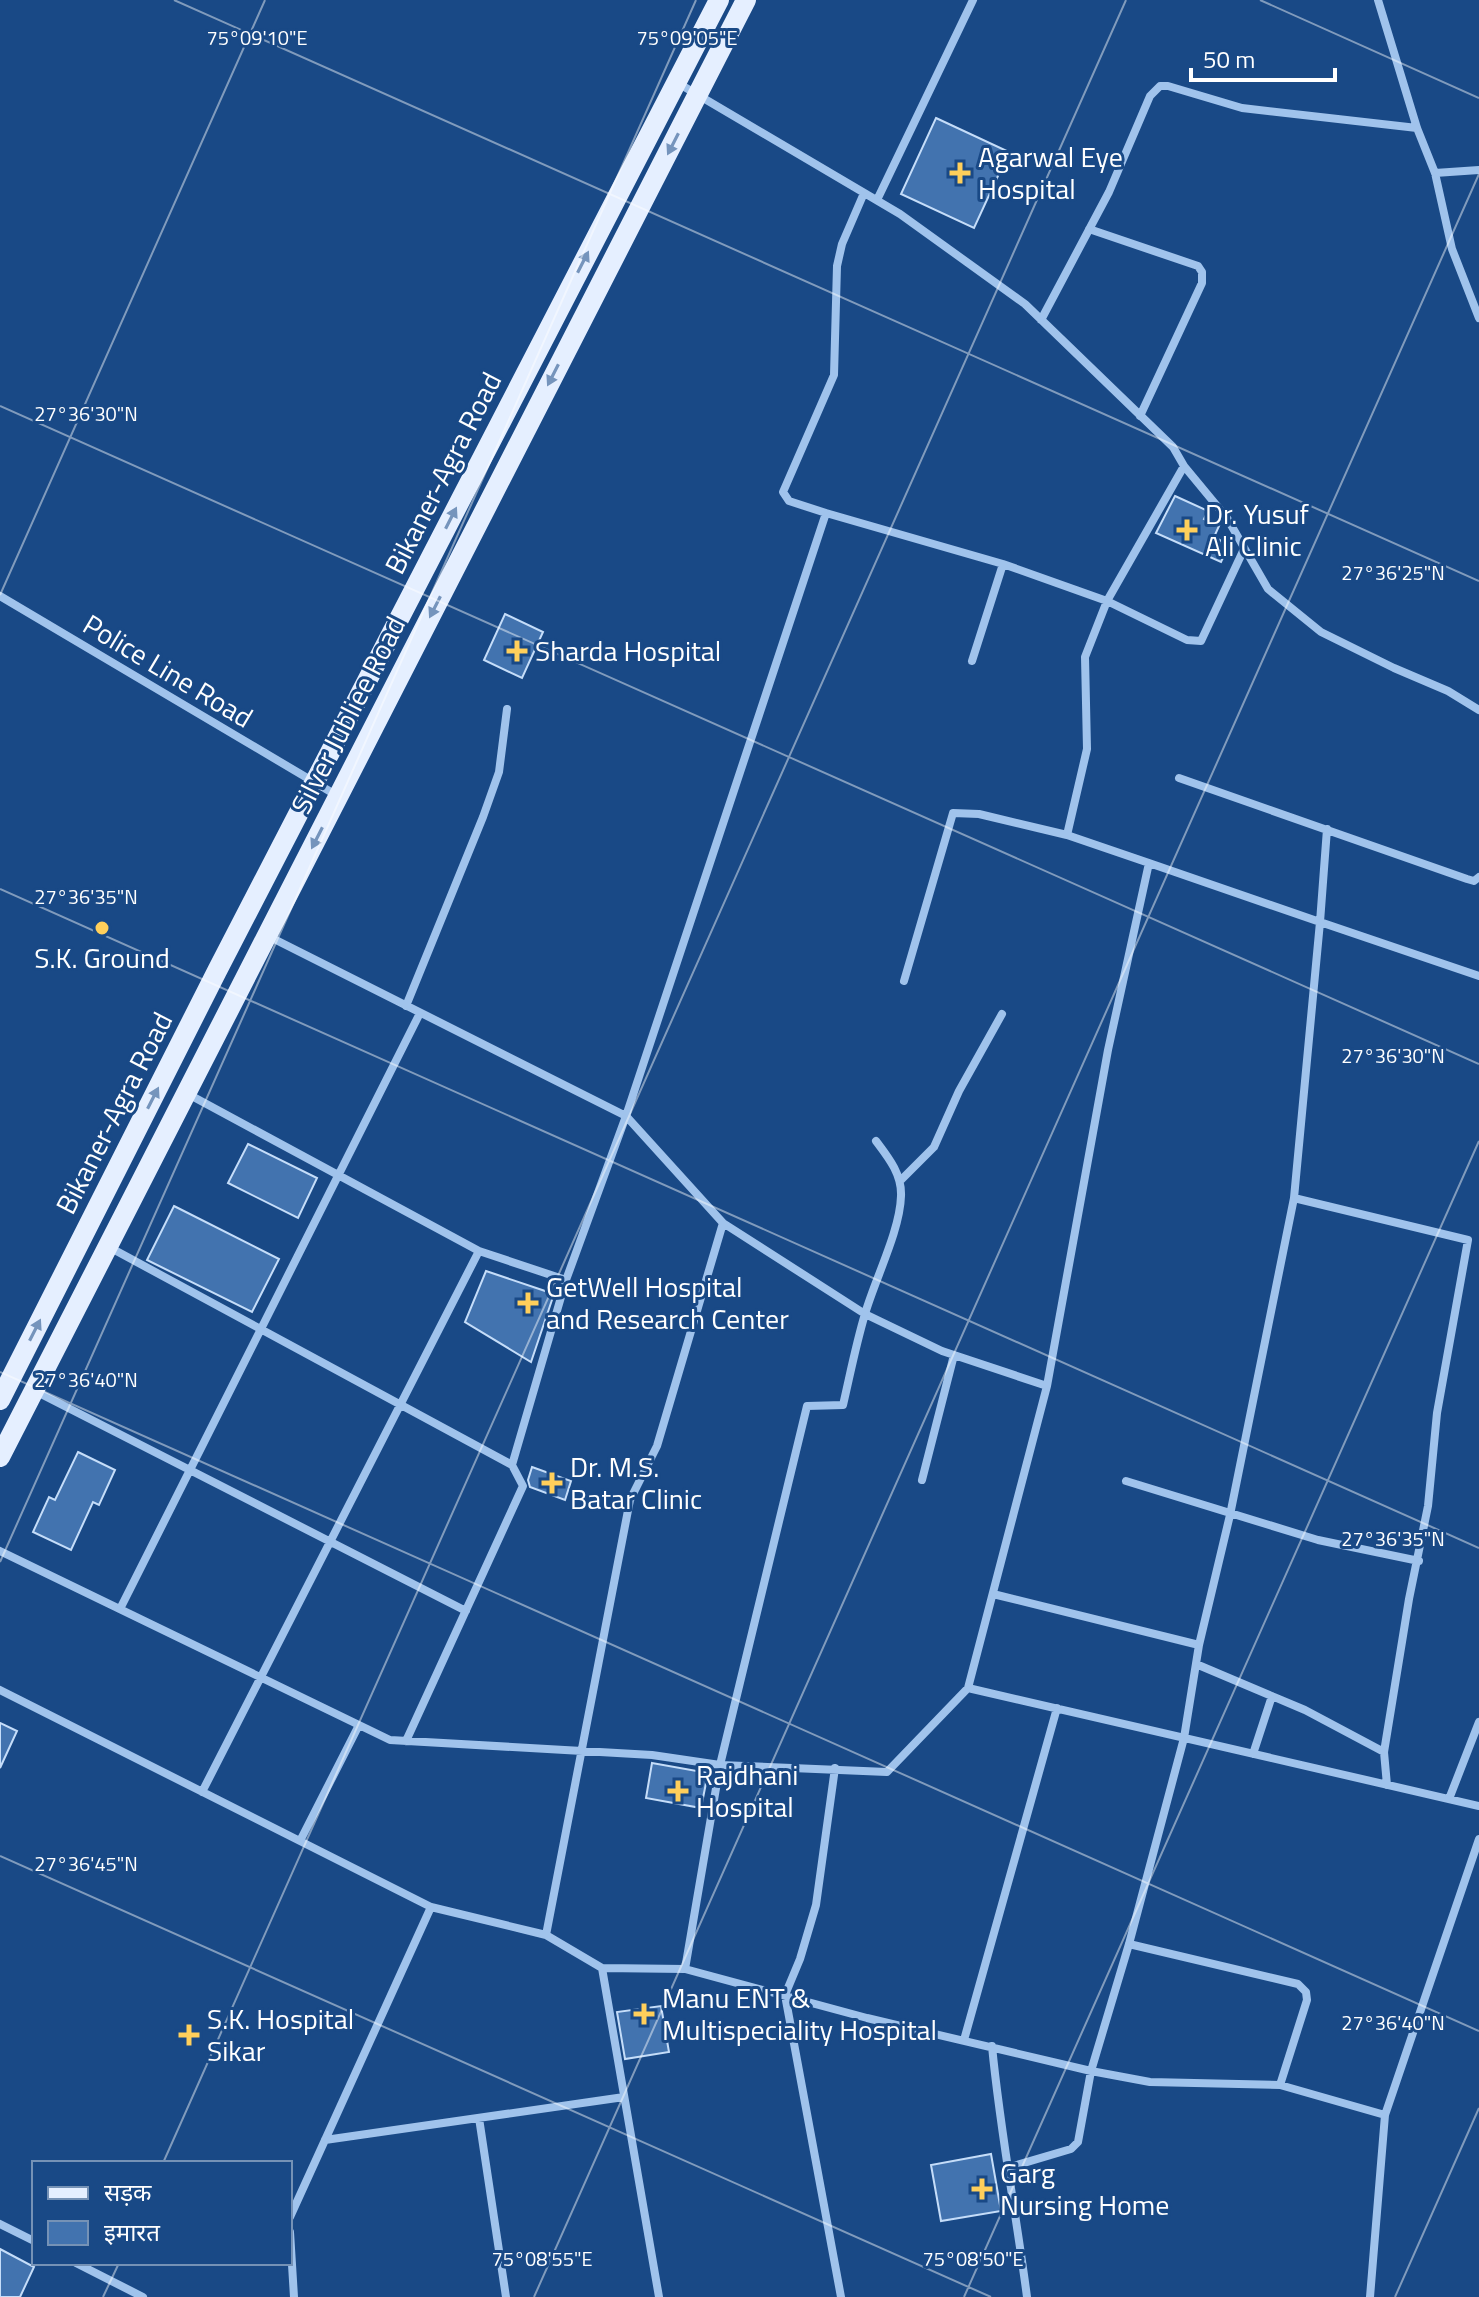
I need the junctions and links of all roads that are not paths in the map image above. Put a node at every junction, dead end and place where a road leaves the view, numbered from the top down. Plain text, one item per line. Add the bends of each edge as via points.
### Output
1 (719, 0) edge
2 (746, 0) edge
3 (973, 0) edge
4 (1378, 0) edge
5 (676, 82) junction
6 (699, 94) junction
7 (1417, 128) junction
8 (1479, 170) edge
9 (1435, 173) junction
10 (864, 193) junction
11 (877, 200) junction
12 (1089, 229) junction
13 (1479, 318) edge
14 (1041, 320) junction
15 (1140, 416) junction
16 (1184, 466) junction
17 (826, 513) junction
18 (1244, 549) junction
19 (1003, 564) junction
20 (0, 596) edge
21 (1107, 601) junction
22 (972, 661) dead end
23 (507, 709) dead end
24 (1479, 710) edge
25 (1179, 778) dead end
26 (314, 783) junction
27 (338, 796) junction
28 (1327, 829) junction
29 (1067, 835) junction
30 (1149, 863) junction
31 (1479, 877) edge
32 (1320, 922) junction
33 (267, 935) junction
34 (1479, 976) edge
35 (904, 981) dead end
36 (406, 1006) junction
37 (420, 1013) junction
38 (1002, 1014) dead end
39 (186, 1093) junction
40 (626, 1116) junction
41 (876, 1141) dead end
42 (338, 1175) junction
43 (900, 1181) junction
44 (1294, 1198) junction
45 (723, 1223) junction
46 (108, 1246) junction
47 (479, 1251) junction
48 (566, 1280) junction
49 (865, 1314) junction
50 (261, 1329) junction
51 (954, 1355) junction
52 (1047, 1386) junction
53 (34, 1391) junction
54 (0, 1400) edge
55 (401, 1405) junction
56 (0, 1457) edge
57 (512, 1465) junction
58 (190, 1469) junction
59 (922, 1480) dead end
60 (1126, 1481) dead end
61 (1230, 1515) junction
62 (330, 1543) junction
63 (0, 1551) edge
64 (1419, 1561) junction
65 (993, 1594) junction
66 (120, 1609) junction
67 (466, 1611) junction
68 (1199, 1645) junction
69 (1196, 1664) junction
70 (261, 1678) junction
71 (968, 1688) junction
72 (0, 1690) edge
73 (1272, 1696) junction
74 (1057, 1708) junction
75 (1479, 1722) edge
76 (359, 1725) junction
77 (1184, 1738) junction
78 (406, 1741) junction
79 (581, 1751) junction
80 (1384, 1752) junction
81 (1253, 1754) junction
82 (720, 1765) junction
83 (835, 1768) junction
84 (1387, 1785) junction
85 (202, 1792) junction
86 (1449, 1799) junction
87 (1479, 1806) edge
88 (1479, 1839) edge
89 (300, 1841) junction
90 (431, 1907) junction
91 (546, 1935) junction
92 (1129, 1944) junction
93 (602, 1968) junction
94 (685, 1969) junction
95 (785, 1995) junction
96 (964, 2040) junction
97 (992, 2046) junction
98 (1091, 2071) junction
99 (1280, 2085) junction
100 (624, 2097) junction
101 (1385, 2115) junction
102 (479, 2118) junction
103 (325, 2140) junction
104 (1010, 2167) junction
105 (292, 2213) edge
106 (0, 2224) edge
107 (32, 2240) edge
108 (292, 2264) edge
109 (80, 2265) edge
110 (143, 2297) edge
111 (294, 2297) edge
112 (506, 2297) edge
113 (659, 2297) edge
114 (841, 2297) edge
115 (1027, 2297) edge
116 (1370, 2297) edge

1 - 5 main road, Bikaner-Agra Road
2 - 6 main road, Silver Jubliee Road
3 - 11 street
4 - 7 street
5 - 6 street
26 -> 5 main road, Bikaner-Agra Road
6 - 10 street
6 -> 27 main road, Silver Jubliee Road
7 - 9 street
7 - 12 street via 1242,108 1160,86 1150,96
8 - 9 street
9 - 13 street via 1452,249
10 - 11 street
10 - 17 street via 837,266 834,375 783,492 789,501
11 - 14 street
12 - 14 street
12 - 15 street via 1198,266 1202,272 1202,283
14 - 15 street
15 - 16 street via 1173,447
16 - 18 street via 1227,518
16 - 21 street
17 - 19 street
17 - 40 street
18 - 21 street via 1201,641 1187,640
18 - 24 street via 1268,589 1321,632
19 - 21 street
19 - 22 street
20 - 26 street, Police Line Road
21 - 29 street via 1085,657 1087,749
23 - 36 street via 499,772
25 - 28 street
26 - 27 street, Police Line Road
54 -> 26 main road, Bikaner-Agra Road
27 -> 33 main road, Silver Jubliee Road
28 - 31 street via 1467,879
28 - 32 street
29 - 30 street
29 - 35 street via 953,813
30 - 32 street
30 - 52 street via 1108,1050
32 - 34 street
32 - 44 street
33 - 36 street
33 - 39 main road, Silver Jubliee Road
36 - 37 street
37 - 40 street
37 - 42 street
38 - 43 street via 934,1147
39 - 42 street
39 - 46 main road, Silver Jubliee Road
40 - 45 street
40 - 48 street
41 - 43 street
42 - 47 street
42 - 50 street
43 - 49 street via 897,1217
44 - 61 street
44 - 64 street via 1468,1240 1437,1413
45 - 49 street
45 - 79 street via 657,1446 630,1500
46 - 50 street
46 - 53 main road, Silver Jubliee Road
47 - 48 street
47 - 55 street
48 - 57 street
49 - 51 street
49 - 82 street via 843,1405 807,1406
50 - 55 street
50 - 58 street
51 - 52 street
51 - 59 street
52 - 65 street
53 - 56 main road, Silver Jubliee Road
53 - 58 street
55 - 57 street
55 - 62 street
57 - 67 street via 523,1486
58 - 62 street
58 - 66 street
60 - 61 street
61 - 64 street
61 - 68 street
62 - 67 street
62 - 70 street
63 - 66 street
64 - 80 street
65 - 68 street
65 - 71 street
66 - 70 street
67 - 78 street
68 - 69 street
69 - 73 street
69 - 77 street
70 - 76 street
70 - 85 street
71 - 74 street
71 - 83 street via 887,1772
72 - 85 street
73 - 80 street
73 - 81 street
74 - 77 street
74 - 96 street
75 - 86 street
76 - 78 street via 390,1740
76 - 89 street
77 - 81 street
77 - 92 street
78 - 79 street
79 - 82 street
79 - 91 street
80 - 84 street
81 - 84 street
82 - 83 street
82 - 94 street
83 - 95 street via 816,1905
84 - 86 street
85 - 89 street
86 - 87 street
88 - 101 street
89 - 90 street
90 - 91 street
90 - 103 street
91 - 93 street
92 - 98 street
92 - 99 street via 1298,1984 1307,2000
93 - 94 street
93 - 100 street
94 - 95 street
95 - 96 street
95 - 114 street
96 - 97 street
97 - 98 street
97 - 104 street
98 - 99 street via 1150,2082
98 - 104 street via 1078,2142 1071,2149
99 - 101 street
100 - 102 street
100 - 113 street
101 - 116 street
102 - 103 street
102 - 112 street
103 - 105 street
104 - 115 street
106 - 107 street
108 - 111 street
109 - 110 street

